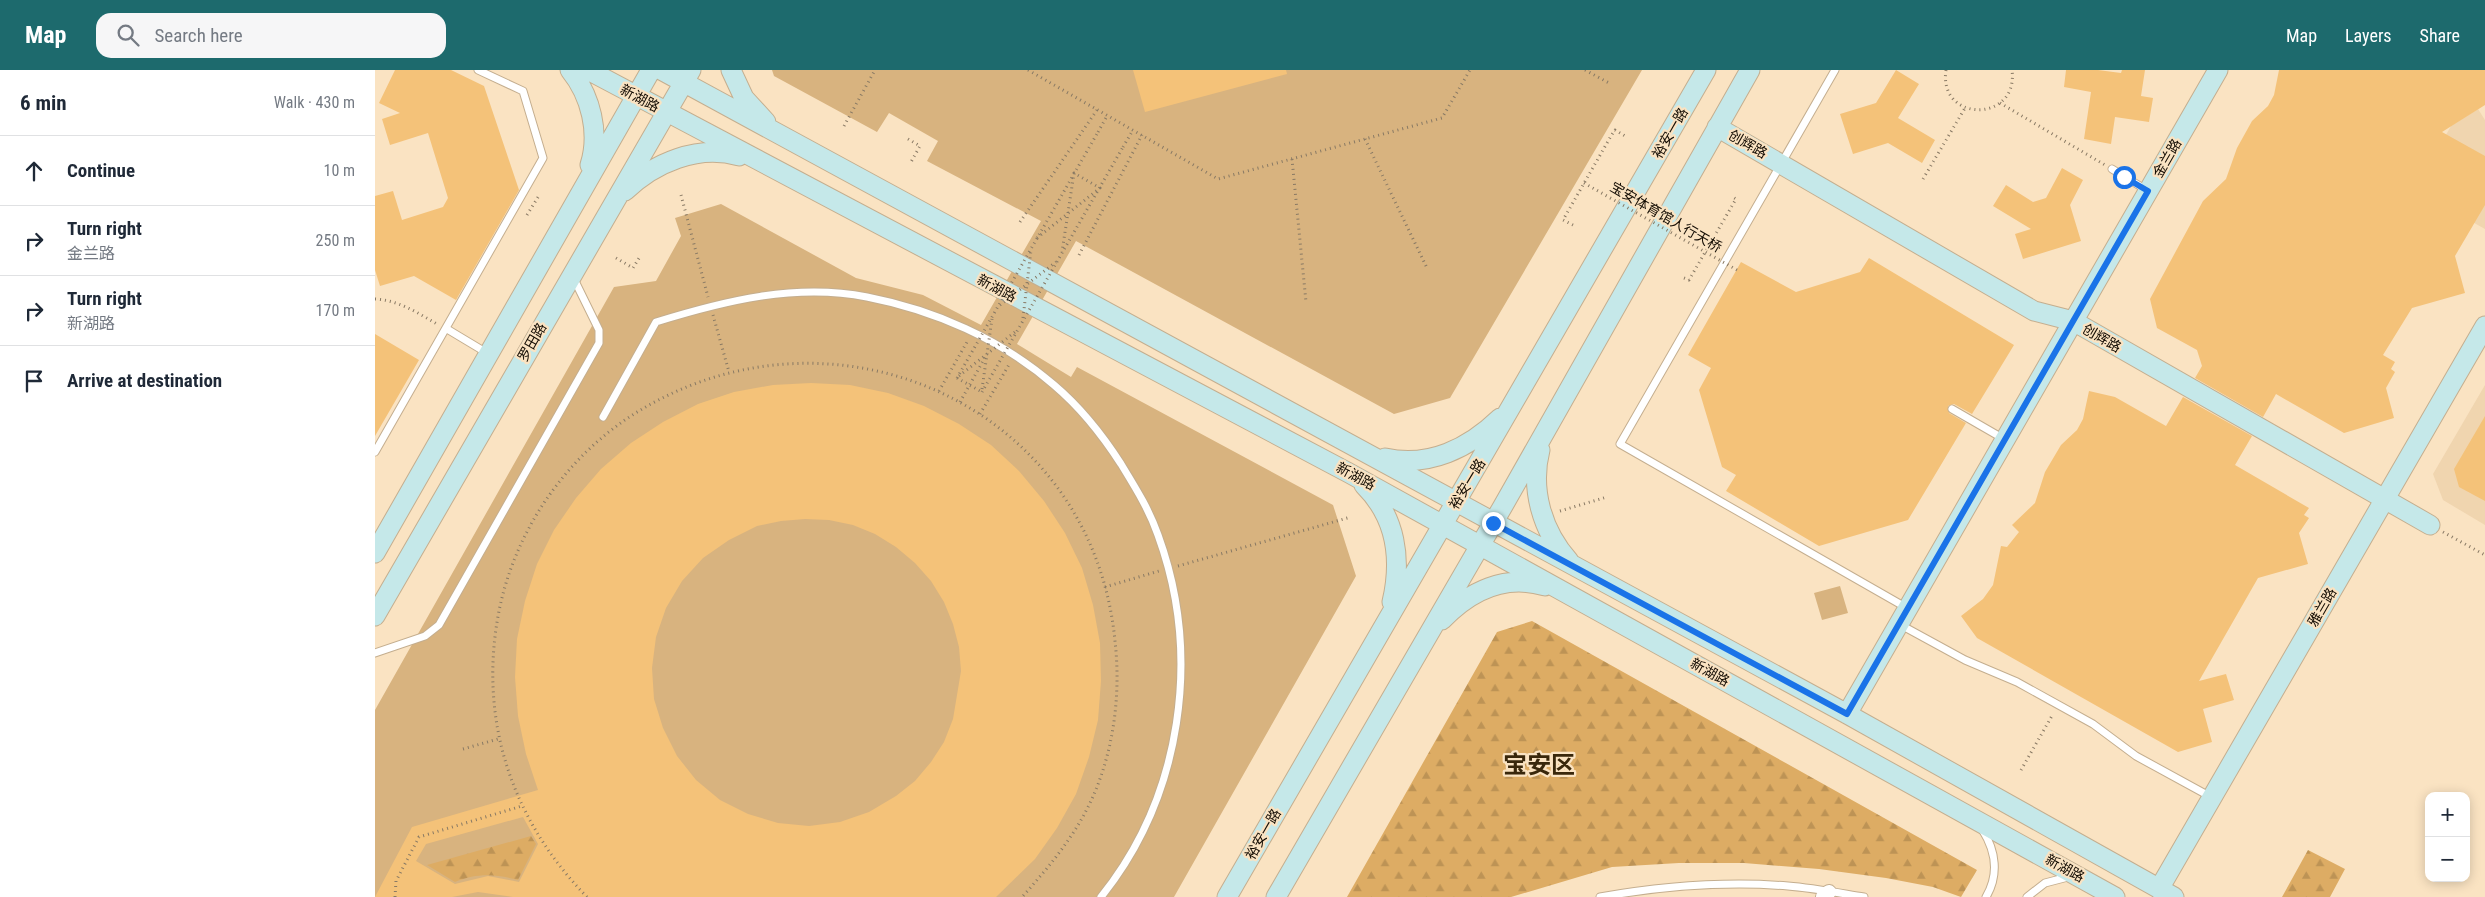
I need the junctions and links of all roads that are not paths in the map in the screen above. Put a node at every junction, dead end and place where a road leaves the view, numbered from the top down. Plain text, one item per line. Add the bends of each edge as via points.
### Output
1 (478, 70) edge
2 (570, 70) edge
3 (588, 70) edge
4 (651, 70) edge
5 (661, 70) edge
6 (731, 70) edge
7 (1706, 70) edge
8 (1750, 70) edge
9 (1835, 70) edge
10 (2218, 70) edge
11 (687, 76) edge
12 (636, 96) junction
13 (667, 112) junction
14 (1717, 127) junction
15 (777, 134) junction
16 (755, 160) junction
17 (1780, 163) junction
18 (2112, 169) road end
19 (583, 187) junction
20 (2148, 191) junction
21 (610, 206) junction
22 (571, 274) junction
23 (2073, 322) junction
24 (2485, 326) edge
25 (447, 329) junction
26 (489, 355) junction
27 (1513, 405) junction
28 (1953, 409) dead end
29 (603, 417) dead end
30 (1551, 421) junction
31 (1311, 423) junction
32 (2005, 439) junction
33 (1296, 445) junction
34 (1360, 450) junction
35 (375, 452) edge
36 (1349, 472) junction
37 (2384, 500) junction
38 (1455, 502) junction
39 (1493, 523) junction
40 (1443, 524) junction
41 (2430, 525) road end
42 (1480, 545) junction
43 (375, 553) edge
44 (1577, 569) junction
45 (1565, 592) junction
46 (1389, 615) junction
47 (375, 616) edge
48 (1903, 616) junction
49 (1425, 639) junction
50 (375, 653) edge
51 (1847, 714) junction
52 (1949, 771) junction
53 (1932, 795) junction
54 (2212, 798) junction
55 (1977, 820) junction
56 (2080, 876) junction
57 (2167, 893) edge
58 (1826, 894) edge
59 (1101, 897) edge
60 (1227, 897) edge
61 (1276, 897) edge
62 (1601, 897) edge
63 (1864, 897) edge
64 (1986, 897) edge
65 (2027, 897) edge
66 (2115, 897) edge

1 - 25 lane via 523,91 543,158
2 - 19 main road via 585,97 593,125 593,156
3 - 12 main road, 新湖路
4 - 12 main road
5 - 11 main road, 新湖路
6 - 15 main road via 745,98
7 - 27 main road, 裕安一路
8 - 14 main road
9 - 17 lane
10 - 20 main road, 金兰路
11 - 13 main road, 罗田路
11 - 15 main road, 新湖路
12 - 13 main road, 新湖路
12 - 19 main road
13 - 16 main road, 新湖路
13 - 21 main road, 罗田路
14 - 17 main road, 创辉路
14 - 30 main road
15 - 31 main road, 新湖路
16 - 21 main road via 728,153 681,157 637,179
16 - 33 main road, 新湖路
17 - 23 main road, 创辉路 via 2034,311
17 - 48 lane via 1620,444
18 - 20 lane
19 - 26 main road
20 - 23 main road, 金兰路
21 - 22 main road, 罗田路
22 - 47 main road, 罗田路
22 - 50 lane via 599,330 599,343 439,625 425,636
23 - 32 main road, 金兰路
23 - 37 main road, 创辉路
24 - 37 main road, 雅兰路
25 - 26 lane
25 - 35 lane
26 - 43 main road
27 - 34 main road via 1480,435 1449,453 1410,462
27 - 38 main road, 裕安一路
28 - 32 lane
29 - 59 lane via 657,322 752,296 811,292 865,296 933,314 973,332 1055,385 1103,436 1141,496 1169,568 1180,630 1181,694 1171,758 1150,818 1119,874
30 - 39 main road
30 - 44 main road via 1538,458 1538,498 1551,536
31 - 33 main road via 1317,431 1314,443 1307,447
31 - 34 main road, 新湖路
32 - 48 main road, 金兰路
33 - 36 main road, 新湖路
34 - 38 main road, 新湖路
36 - 40 main road, 新湖路
36 - 46 main road via 1378,500 1393,530 1397,566
37 - 41 main road, 创辉路
37 - 54 main road, 雅兰路
38 - 39 main road, 新湖路
38 - 40 main road, 裕安一路
39 - 42 main road
39 - 44 main road, 新湖路
40 - 42 main road, 新湖路
40 - 46 main road, 裕安一路
42 - 45 main road, 新湖路
42 - 49 main road
44 - 51 main road, 新湖路
45 - 49 main road via 1537,583 1490,586 1454,608
45 - 53 main road, 新湖路
46 - 60 main road, 裕安一路
48 - 51 main road, 金兰路
48 - 54 lane via 1965,660 2017,682 2093,724 2136,756
49 - 61 main road
51 - 52 main road, 新湖路
52 - 53 main road via 1939,769 1929,775 1926,786
52 - 57 main road, 新湖路
53 - 55 main road, 新湖路
54 - 57 main road, 雅兰路
55 - 56 main road, 新湖路
55 - 64 lane via 1987,837 1995,868
56 - 65 lane via 2045,883
56 - 66 main road, 新湖路
58 - 62 lane via 1764,884 1696,884 1648,888
58 - 63 lane

